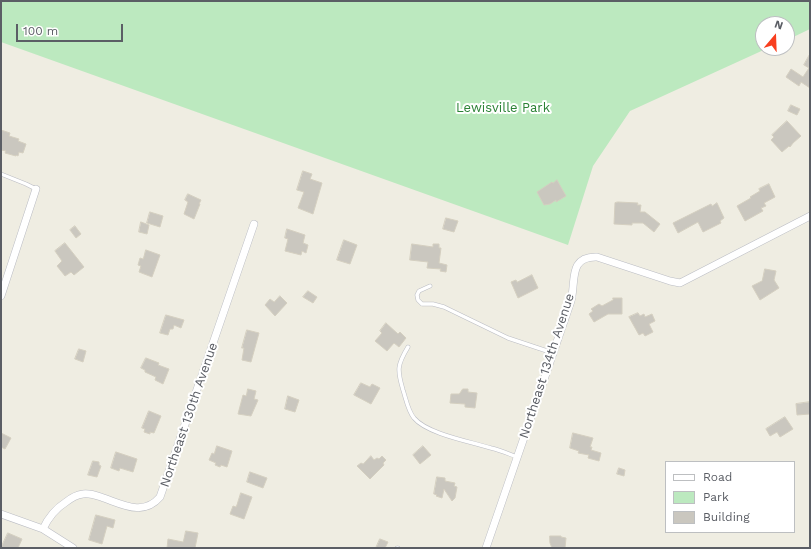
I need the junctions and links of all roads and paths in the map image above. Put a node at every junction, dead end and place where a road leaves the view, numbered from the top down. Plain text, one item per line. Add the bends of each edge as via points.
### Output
1 (1, 174) edge
2 (36, 189) joint
3 (810, 216) edge
4 (254, 224) dead end
5 (430, 286) dead end
6 (1, 296) edge
7 (408, 347) dead end
8 (553, 353) junction
9 (517, 457) junction
10 (1, 514) edge
11 (43, 529) junction
12 (73, 548) edge
13 (486, 548) edge

1 - 2 lane
2 - 6 street
3 - 8 street, Northeast 134th Avenue via 680,283 597,257 586,258 578,264 574,273 573,294
4 - 11 street, Northeast 130th Avenue via 160,497 151,505 138,508 90,494 81,494 57,508
5 - 8 lane via 419,291 417,295 422,304 444,308 508,338
7 - 9 lane via 400,360 398,373 406,402 414,418 422,425 454,438
8 - 9 street, Northeast 134th Avenue
9 - 13 street, Northeast 134th Avenue
10 - 11 street
11 - 12 street

